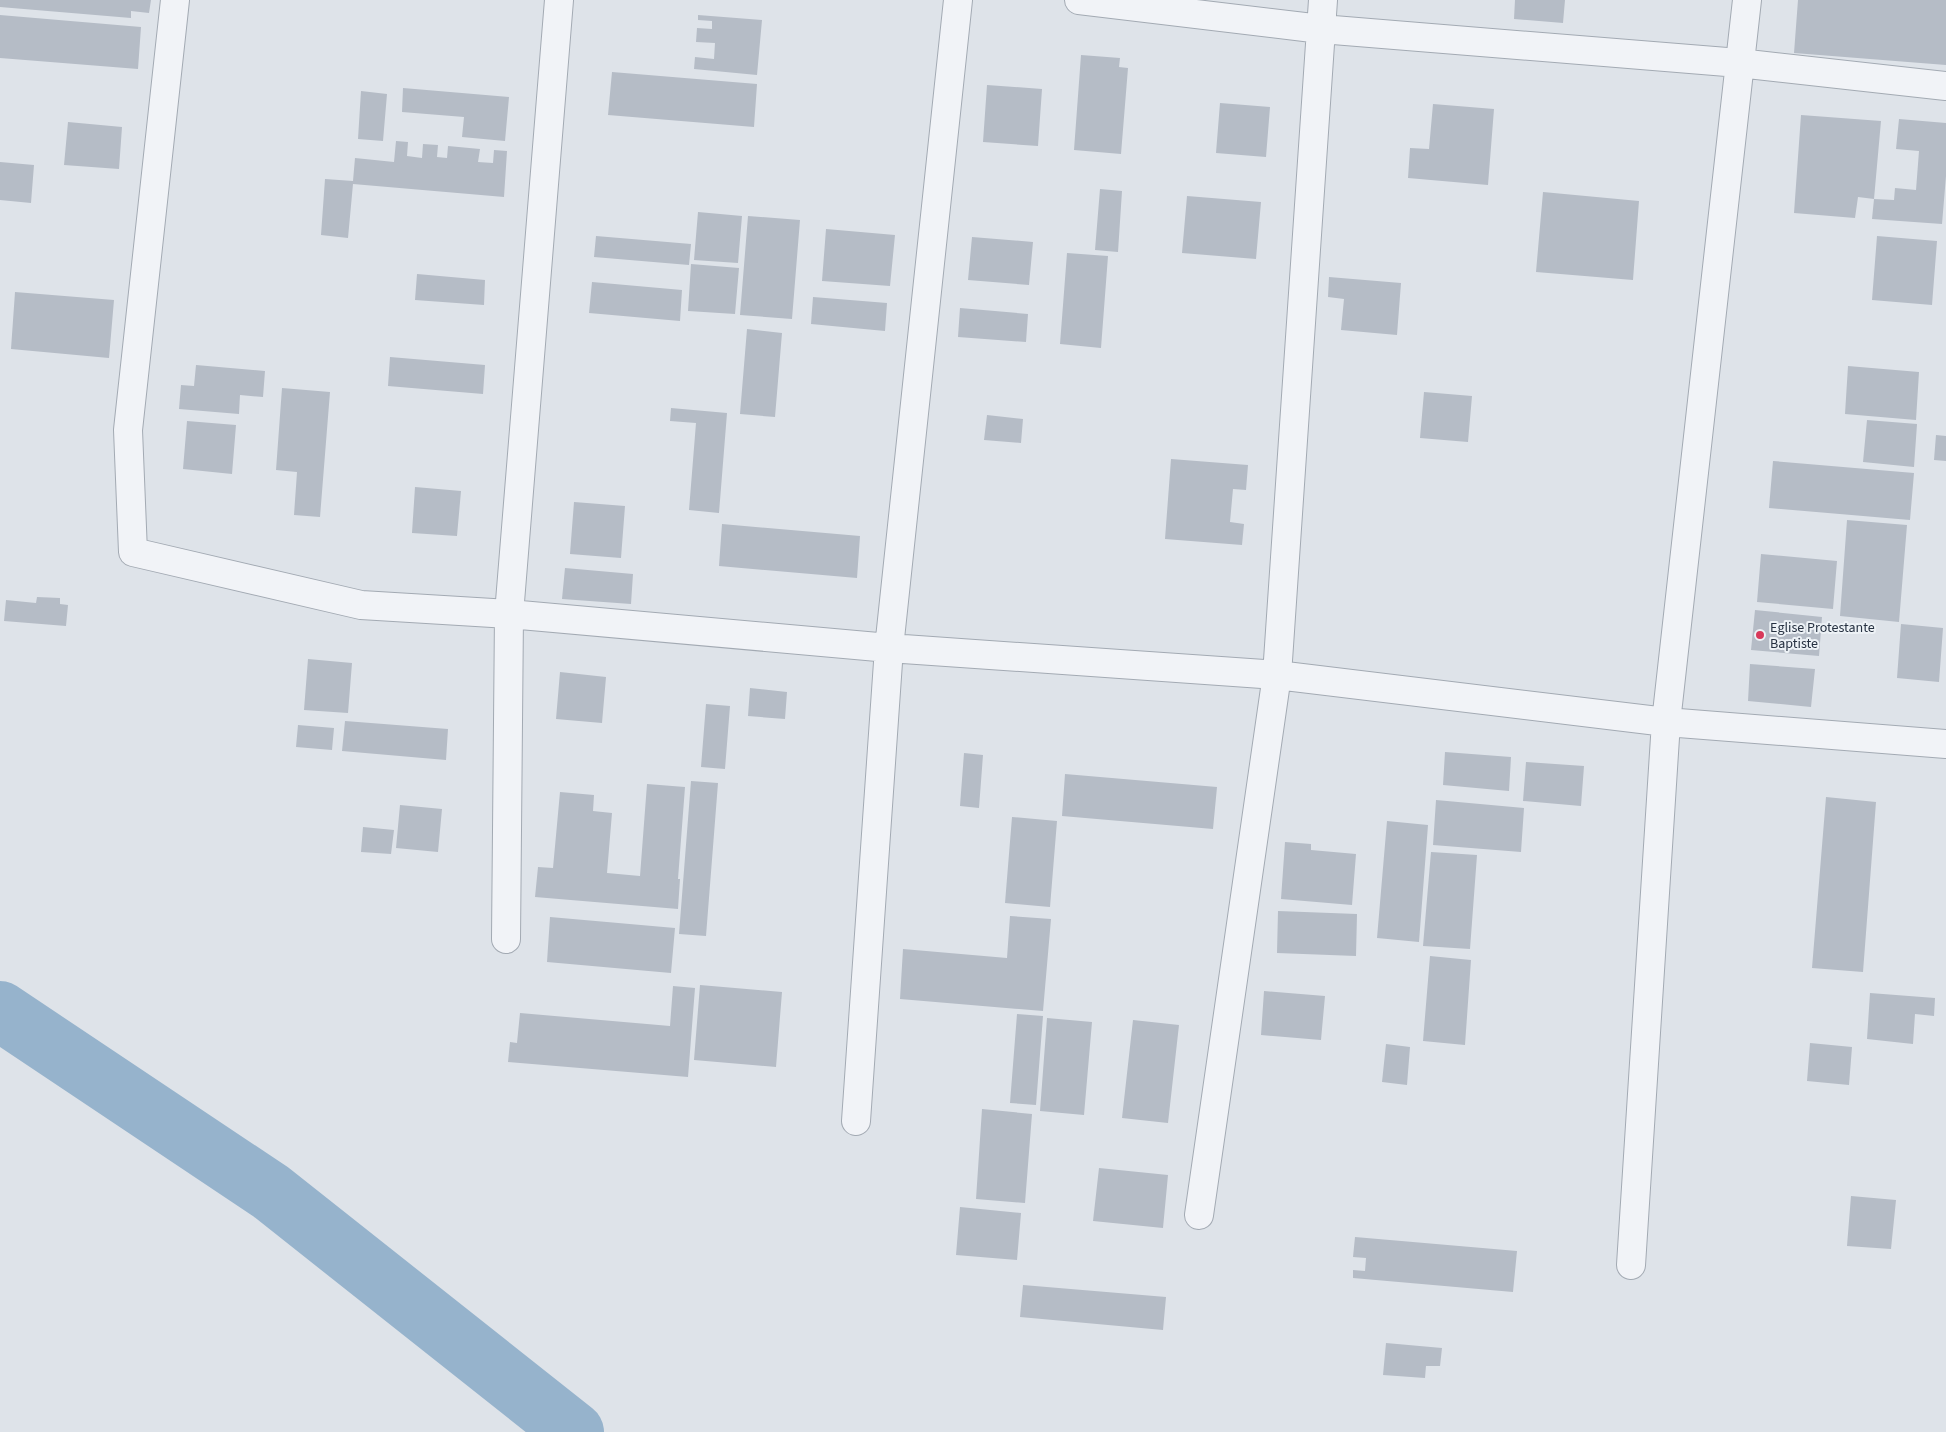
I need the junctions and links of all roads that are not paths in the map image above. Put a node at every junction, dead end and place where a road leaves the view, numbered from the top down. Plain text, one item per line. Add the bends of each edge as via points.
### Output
1 (175, 0) edge
2 (559, 0) edge
3 (958, 0) edge
4 (1079, 0) edge
5 (1324, 0) edge
6 (1747, 0) edge
7 (1321, 29) junction
8 (1739, 63) junction
9 (1946, 86) edge
10 (509, 614) junction
11 (889, 648) junction
12 (1277, 675) junction
13 (1666, 722) junction
14 (1946, 744) edge
15 (506, 939) dead end
16 (856, 1121) dead end
17 (1199, 1215) dead end
18 (1631, 1265) dead end

1 - 10 street via 128,430 133,552 361,605
2 - 10 street
3 - 11 street
4 - 7 street
5 - 7 street
6 - 8 street
7 - 8 street
7 - 12 street
8 - 9 street
8 - 13 street
10 - 11 street
10 - 15 street
11 - 12 street
11 - 16 street
12 - 13 street
12 - 17 street
13 - 14 street
13 - 18 street

